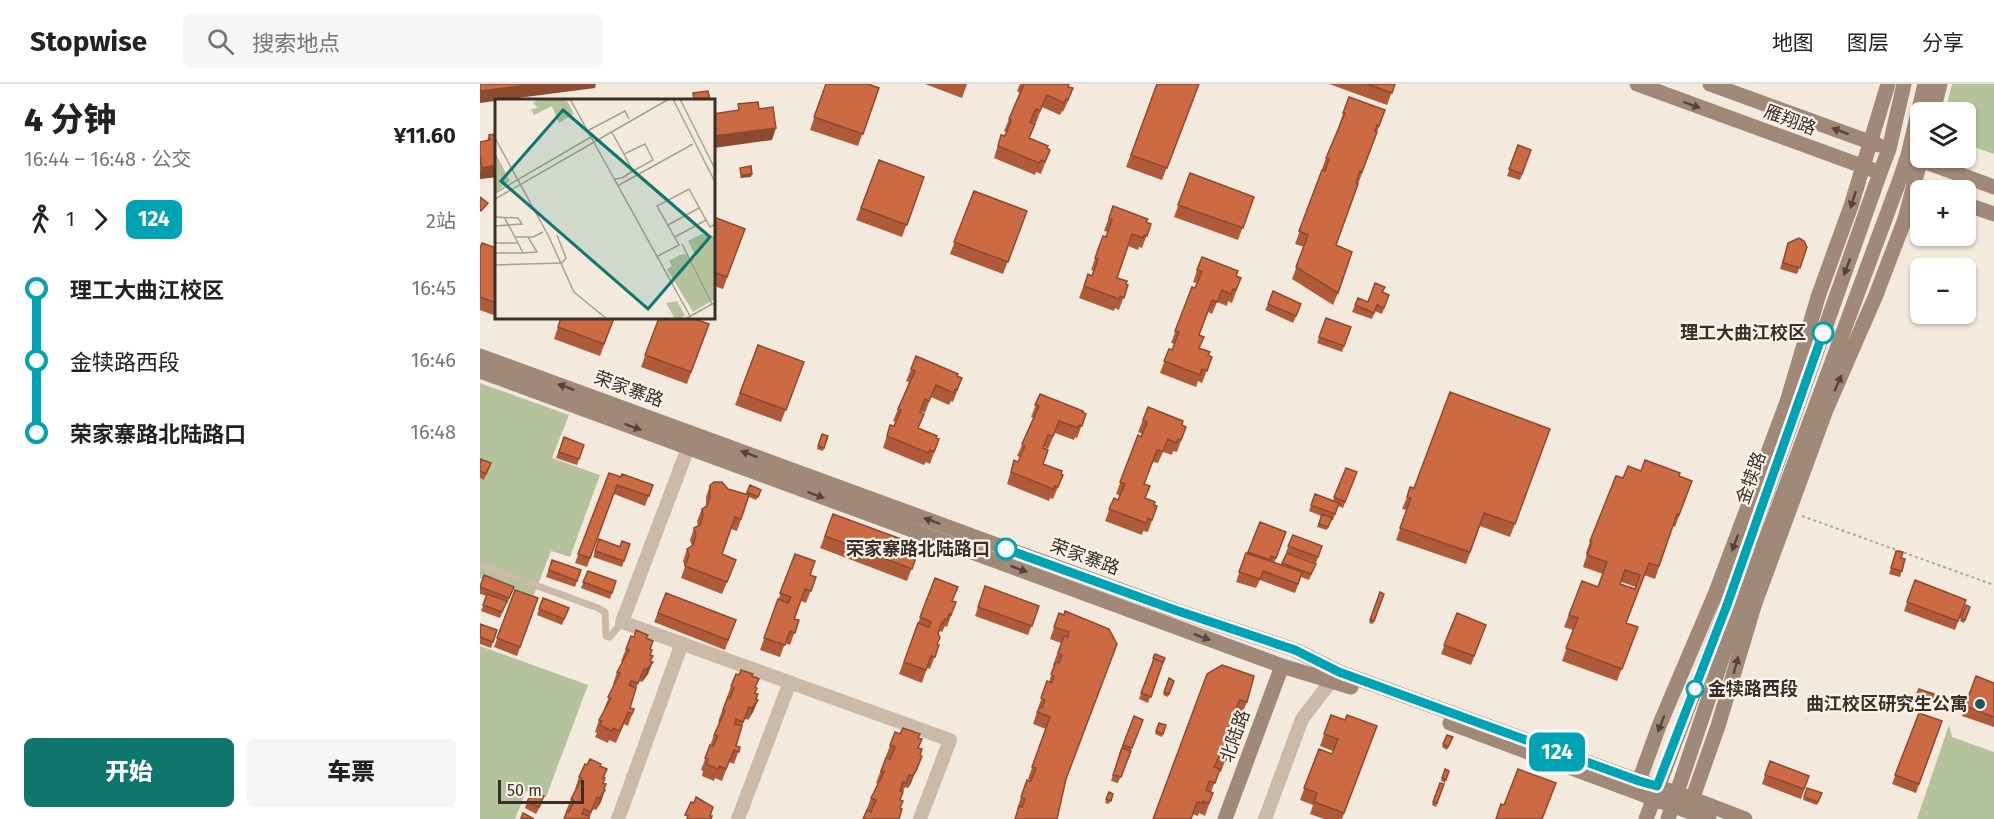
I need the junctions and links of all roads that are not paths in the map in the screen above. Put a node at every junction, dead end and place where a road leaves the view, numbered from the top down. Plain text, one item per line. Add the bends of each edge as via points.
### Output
1 (1637, 84) edge
2 (1710, 84) edge
3 (1888, 84) edge
4 (1904, 84) edge
5 (1924, 84) edge
6 (1940, 84) edge
7 (1922, 102) edge
8 (1936, 102) edge
9 (1871, 142) junction
10 (1889, 148) junction
11 (1910, 156) edge
12 (1863, 167) junction
13 (1913, 168) edge
14 (1944, 168) edge
15 (1881, 173) junction
16 (1907, 182) junction
17 (1910, 183) edge
18 (1994, 187) edge
19 (1976, 208) edge
20 (1994, 214) edge
21 (480, 356) edge
22 (480, 371) edge
23 (688, 448) junction
24 (480, 566) edge
25 (622, 622) junction
26 (682, 644) junction
27 (1282, 666) junction
28 (1332, 680) junction
29 (790, 682) junction
30 (1639, 781) junction
31 (1656, 792) junction
32 (1692, 800) junction
33 (1673, 805) edge
34 (618, 819) edge
35 (738, 819) edge
36 (920, 819) edge
37 (1225, 819) edge
38 (1266, 819) edge
39 (1646, 819) edge
40 (1709, 819) edge
41 (1745, 819) edge

1 -> 12 street, 雁翔路
9 -> 2 street, 雁翔路
3 - 9 street
4 - 10 street, 金犊路
5 - 7 street
6 - 8 street
9 - 10 street, 雁翔路
9 - 12 street
10 - 11 street, 雁翔路
10 - 15 street, 金犊路
12 - 15 street, 雁翔路
12 -> 30 street via 1787,402
13 - 16 street
14 - 18 street, 雁翔路
15 - 16 street, 雁翔路
15 -> 31 street, 金犊路
16 - 17 street, 雁翔路
32 -> 16 street via 1789,510 1905,219
16 - 33 street, 金犊路 via 1724,653
19 - 20 street
30 -> 21 street, 荣家寨路 via 1339,672 1295,650 1175,610
22 -> 23 street, 荣家寨路
23 - 25 street
23 -> 27 street, 荣家寨路
24 - 25 lane via 598,608 605,612 606,636 610,637
25 - 26 street
26 - 29 street
26 - 34 street
27 - 28 street, 荣家寨路
27 - 37 street, 北陆路
28 - 31 street, 荣家寨路
28 - 38 street via 1302,719
29 - 35 street
29 - 36 street via 950,740
30 - 31 street, 荣家寨路
31 - 33 street, 荣家寨路
31 - 39 street, 金犊路
32 - 33 street
32 - 41 street
33 - 40 street

